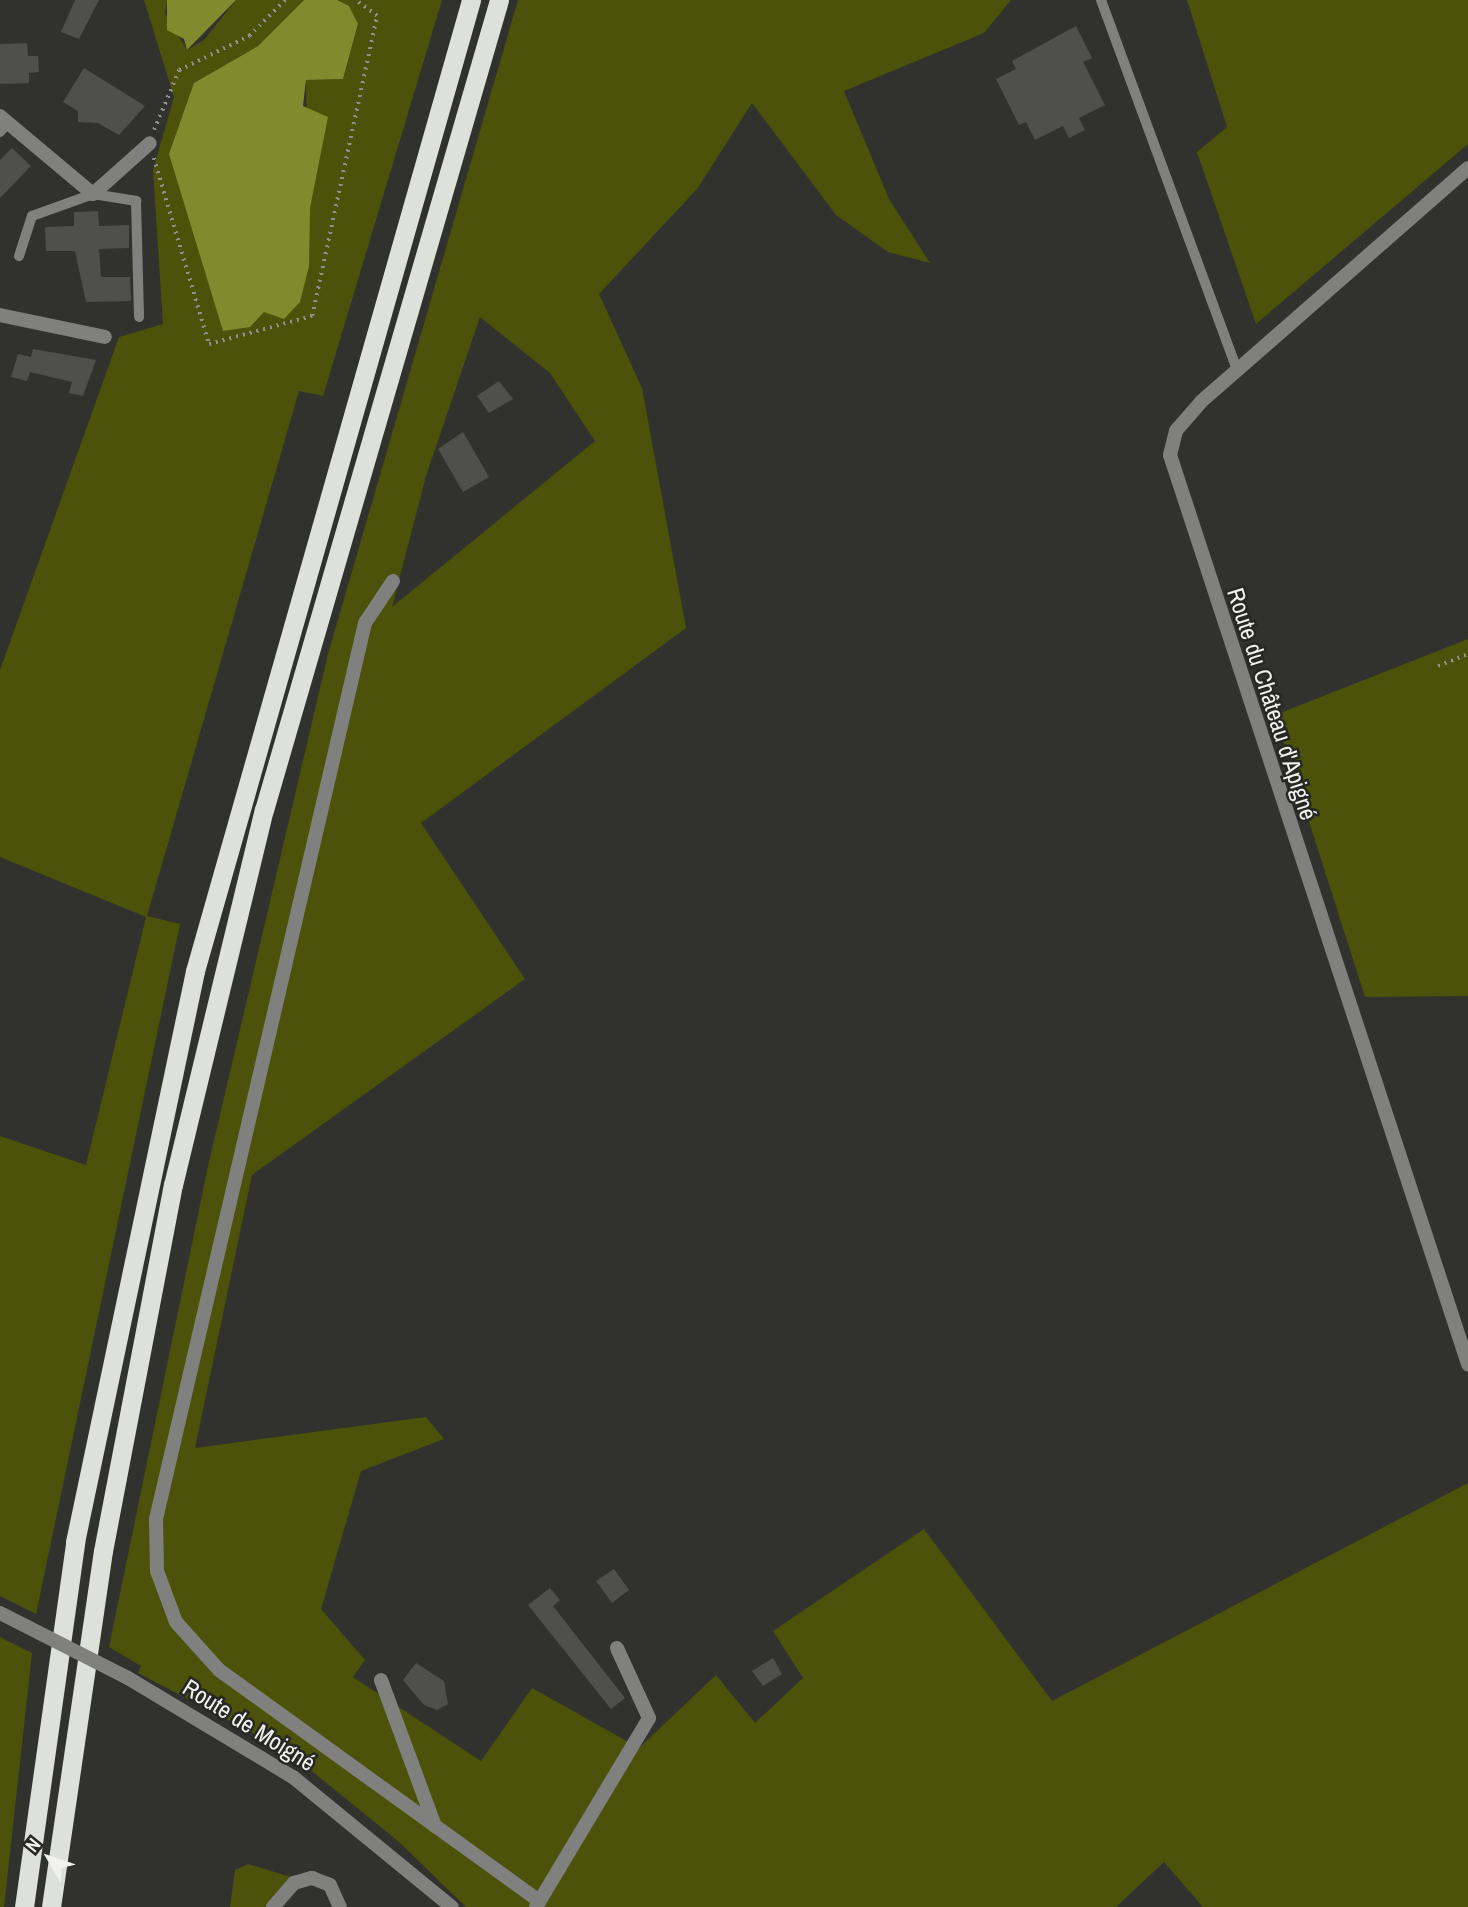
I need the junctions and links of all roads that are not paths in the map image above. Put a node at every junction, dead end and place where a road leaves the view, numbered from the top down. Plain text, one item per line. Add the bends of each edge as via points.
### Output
1 (471, 0) edge
2 (499, 0) edge
3 (1101, 0) edge
4 (3, 124) edge
5 (150, 143) road end
6 (1468, 168) edge
7 (93, 194) junction
8 (19, 256) dead end
9 (0, 315) edge
10 (139, 317) dead end
11 (105, 337) dead end
12 (1237, 370) junction
13 (393, 581) dead end
14 (1468, 1364) edge
15 (0, 1612) edge
16 (617, 1648) dead end
17 (381, 1680) dead end
18 (436, 1827) junction
19 (538, 1904) edge
20 (23, 1907) edge
21 (51, 1907) edge
22 (273, 1907) edge
23 (340, 1907) edge
24 (452, 1907) edge

1 - 20 highway via 195,971 75,1542
2 - 21 highway via 264,810 173,1185 105,1539
3 - 12 lane
4 - 7 street
5 - 7 street
6 - 12 street, Route du Château d'Apigné
7 - 8 lane via 32,216
7 - 10 lane via 136,201
9 - 11 street
12 - 14 street, Route du Château d'Apigné via 1176,430 1170,455 1179,496
13 - 18 street via 362,637 156,1519 157,1571 176,1622 219,1670
15 - 24 street, Route de Moigné, bridge via 128,1678 304,1785
16 - 19 street via 649,1718
17 - 18 street
18 - 19 street
22 - 23 street via 294,1883 312,1878 330,1885

